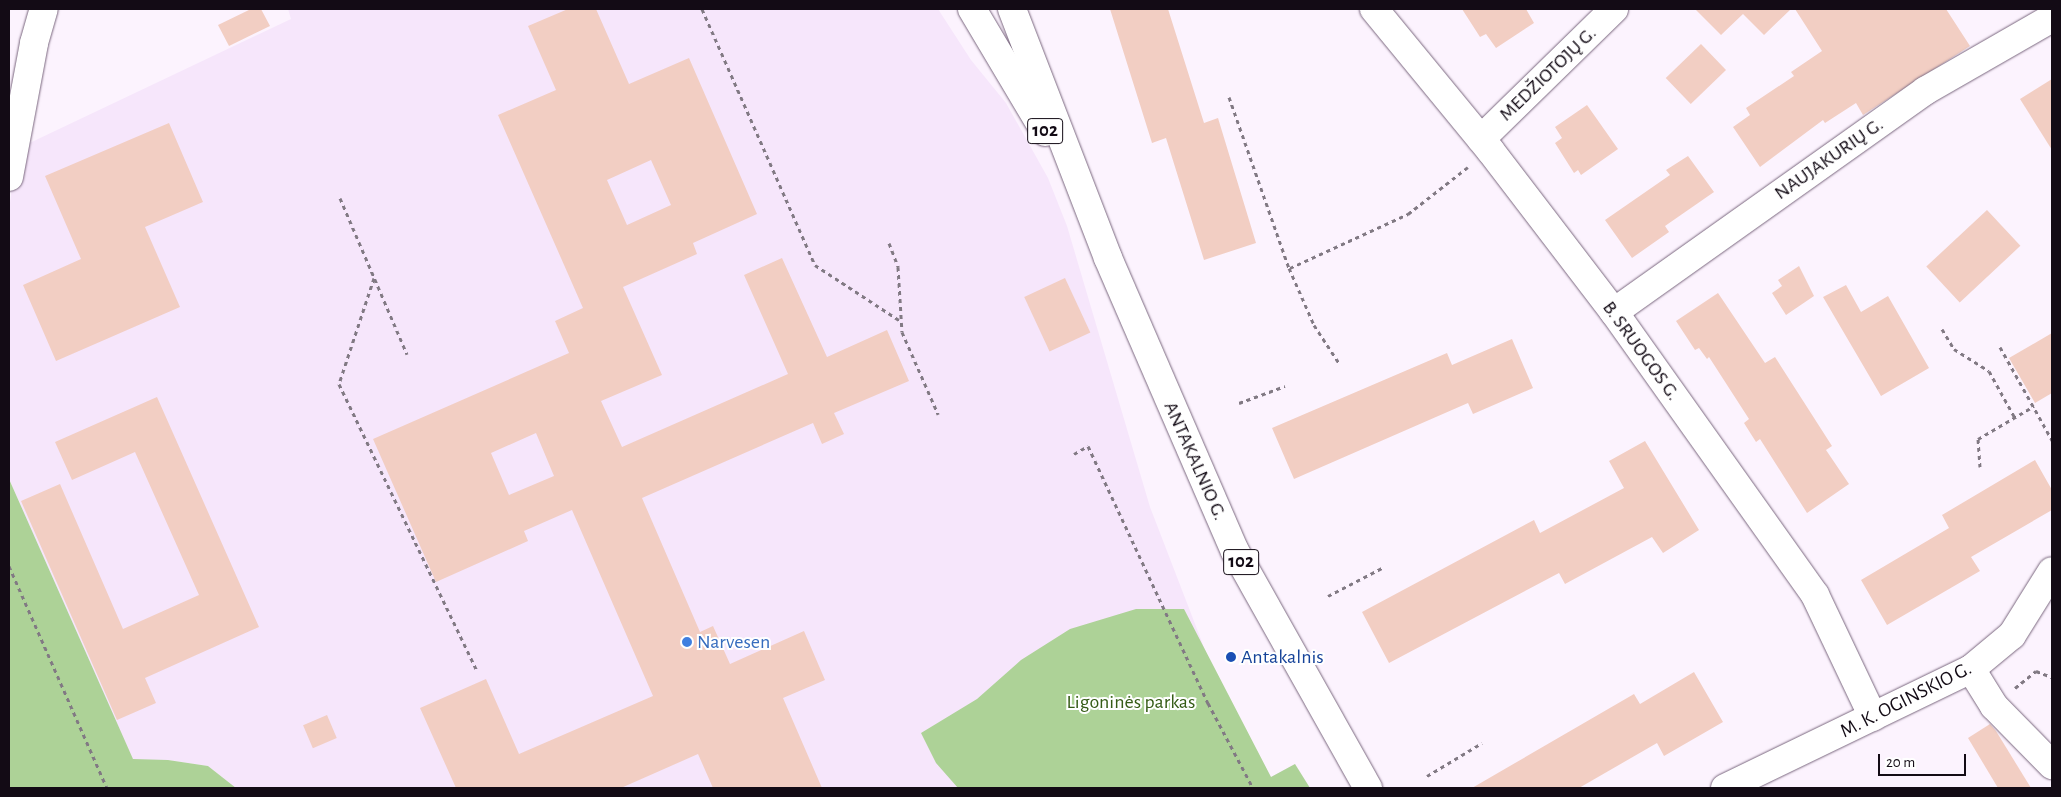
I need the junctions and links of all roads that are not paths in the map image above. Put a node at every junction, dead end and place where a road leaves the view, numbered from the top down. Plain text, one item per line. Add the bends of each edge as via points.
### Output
1 (44, 9) edge
2 (972, 9) edge
3 (1012, 9) edge
4 (1374, 9) edge
5 (1614, 9) edge
6 (2052, 18) edge
7 (1486, 144) junction
8 (9, 177) edge
9 (1108, 258) junction
10 (1614, 312) junction
11 (2052, 571) edge
12 (1971, 669) junction
13 (1873, 717) junction
14 (2052, 765) edge
15 (1368, 788) edge
16 (1725, 788) edge

1 - 8 street via 34,43
2 - 9 street, ANTAKALNIO G. / 102 via 1049,138
3 - 9 street, ANTAKALNIO G. / 102
4 - 7 street, B. SRUOGOS G.
5 - 7 street, MEDŽIOTOJŲ G.
6 - 10 street, NAUJAKURIŲ G. via 1925,92
7 - 10 street, B. SRUOGOS G.
9 - 15 street, ANTAKALNIO G. / 102 via 1235,551
10 - 13 street, B. SRUOGOS G. via 1815,595
11 - 12 street, M. K. OGINSKIO G. via 2012,635
12 - 13 street, M. K. OGINSKIO G.
12 - 14 street via 1994,706
13 - 16 street, M. K. OGINSKIO G.

